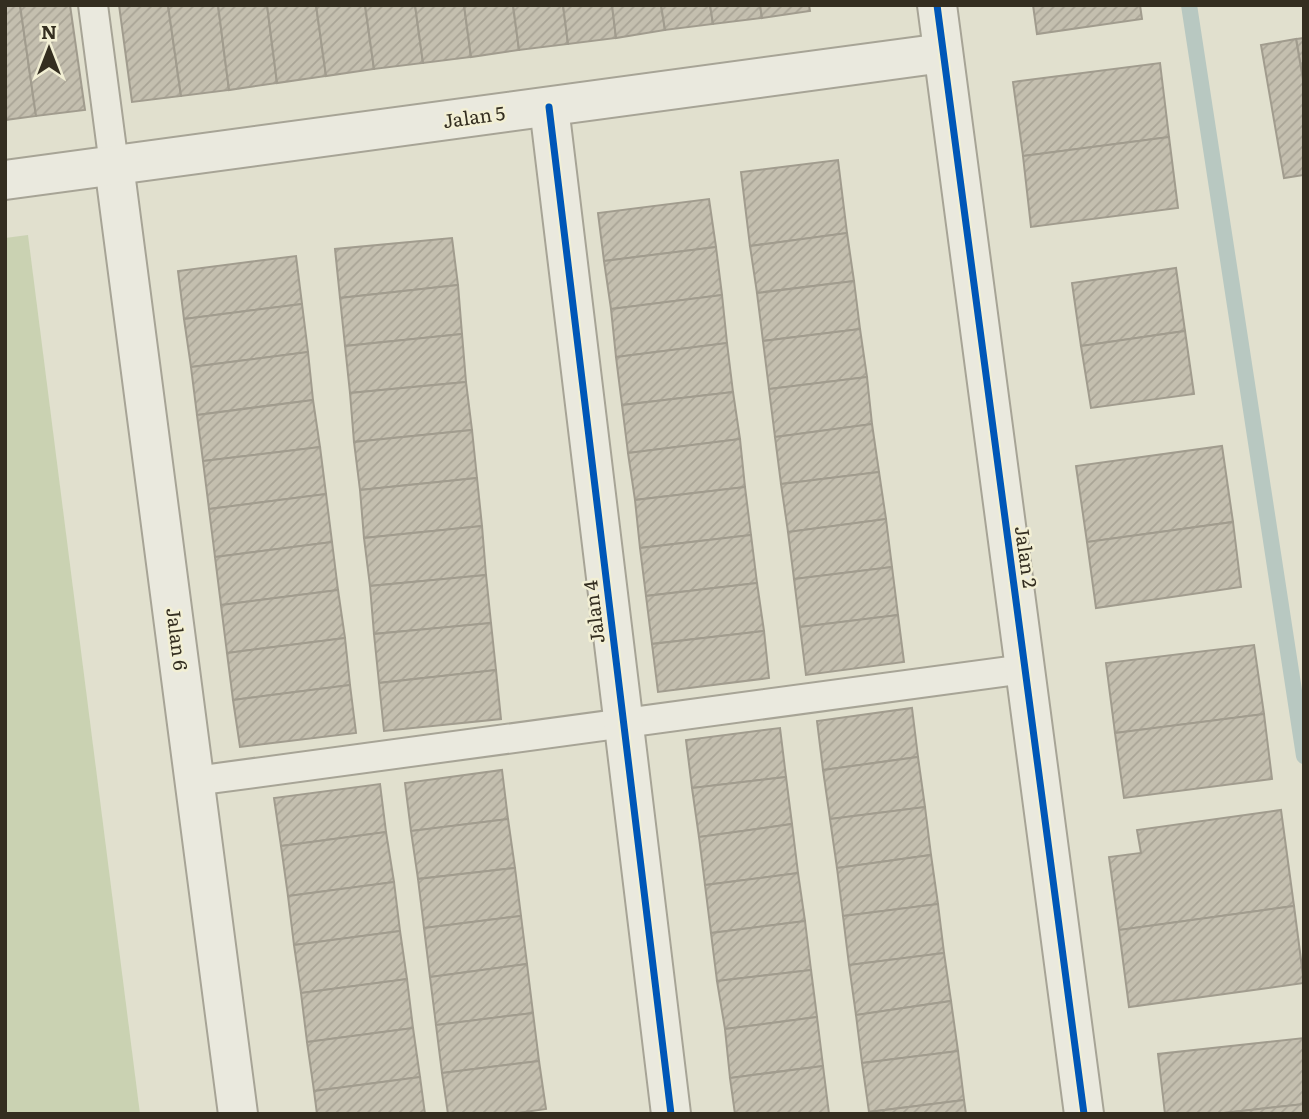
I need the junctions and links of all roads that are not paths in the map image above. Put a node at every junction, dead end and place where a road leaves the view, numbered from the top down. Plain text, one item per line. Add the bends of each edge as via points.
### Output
1 (93, 5) edge
2 (937, 5) edge
3 (943, 53) junction
4 (549, 107) junction
5 (114, 165) junction
6 (5, 180) edge
7 (1025, 670) junction
8 (623, 723) junction
9 (195, 781) junction
10 (239, 1114) edge
11 (671, 1114) edge
12 (1084, 1114) edge

1 - 5 lane
2 - 3 street, Jalan 2
3 - 4 street, Jalan 5
3 - 7 street, Jalan 2
4 - 5 street, Jalan 5
4 - 8 street, Jalan 4
5 - 6 street, Jalan 5
5 - 9 street, Jalan 6
7 - 8 lane
7 - 12 street, Jalan 2
8 - 9 lane
8 - 11 street, Jalan 4
9 - 10 street, Jalan 6

